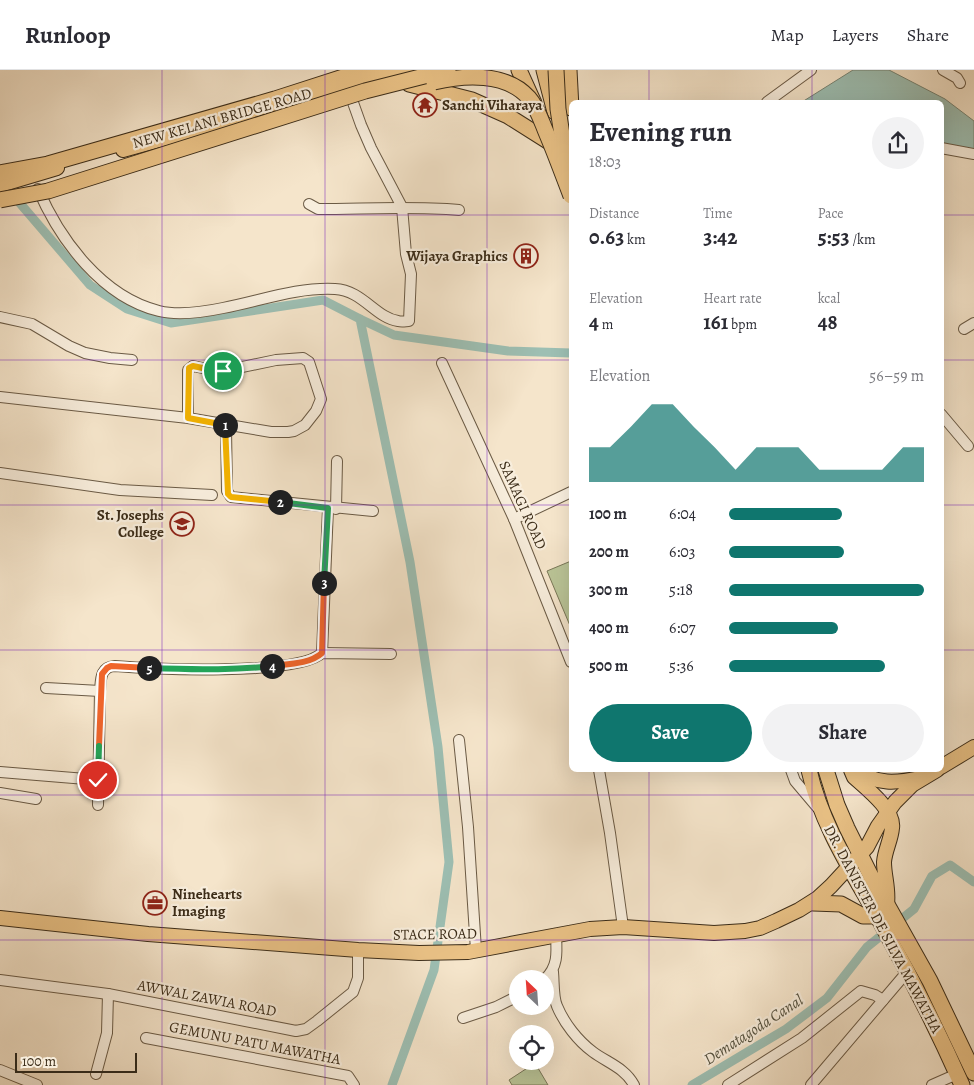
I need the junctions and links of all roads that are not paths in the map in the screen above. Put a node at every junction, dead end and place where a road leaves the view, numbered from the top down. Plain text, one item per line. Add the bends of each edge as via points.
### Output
1 (365, 70) edge
2 (393, 70) edge
3 (448, 70) edge
4 (453, 70) edge
5 (519, 70) edge
6 (569, 70) edge
7 (579, 70) edge
8 (811, 70) edge
9 (943, 70) edge
10 (546, 72) edge
11 (411, 77) edge
12 (960, 83) dead end
13 (351, 97) junction
14 (275, 99) junction
15 (571, 100) edge
16 (579, 100) edge
17 (770, 100) edge
18 (287, 116) junction
19 (554, 145) junction
20 (569, 147) edge
21 (944, 149) edge
22 (974, 154) edge
23 (0, 173) edge
24 (569, 175) edge
25 (569, 180) edge
26 (34, 190) junction
27 (569, 191) edge
28 (1, 195) edge
29 (309, 204) dead end
30 (402, 207) junction
31 (459, 210) dead end
32 (0, 317) edge
33 (974, 324) edge
34 (964, 329) dead end
35 (132, 360) dead end
36 (442, 362) dead end
37 (0, 396) edge
38 (188, 418) junction
39 (944, 418) edge
40 (224, 425) junction
41 (968, 446) dead end
42 (337, 461) dead end
43 (0, 473) edge
44 (569, 493) edge
45 (212, 495) dead end
46 (332, 508) junction
47 (373, 511) dead end
48 (514, 518) junction
49 (322, 653) junction
50 (391, 654) dead end
51 (569, 657) edge
52 (46, 688) dead end
53 (100, 691) junction
54 (459, 740) dead end
55 (974, 747) edge
56 (944, 766) edge
57 (0, 772) edge
58 (599, 772) edge
59 (792, 772) edge
60 (827, 772) edge
61 (852, 772) edge
62 (860, 772) edge
63 (931, 773) edge
64 (808, 774) edge
65 (98, 780) junction
66 (0, 793) edge
67 (36, 799) dead end
68 (98, 805) dead end
69 (888, 810) junction
70 (823, 813) junction
71 (860, 854) junction
72 (848, 866) junction
73 (812, 902) junction
74 (884, 913) junction
75 (0, 918) edge
76 (624, 927) junction
77 (556, 936) junction
78 (358, 950) junction
79 (469, 951) junction
80 (551, 970) edge
81 (907, 972) junction
82 (0, 980) edge
83 (108, 994) junction
84 (554, 996) edge
85 (509, 1000) edge
86 (883, 1000) junction
87 (462, 1018) dead end
88 (146, 1038) dead end
89 (0, 1070) edge
90 (974, 1073) edge
91 (96, 1074) dead end
92 (960, 1079) edge
93 (37, 1085) edge
94 (354, 1085) edge
95 (634, 1085) edge
96 (728, 1085) edge
97 (811, 1085) edge
98 (932, 1085) edge

1 - 14 highway
2 - 14 highway
3 - 18 highway, bridge via 386,85
4 - 11 main road, NEW KELANI BRIDGE ROAD
5 - 19 highway
6 - 15 highway
7 - 16 highway
8 - 17 street
9 - 12 street
10 - 20 highway
10 - 24 highway, bridge
11 - 13 main road, NEW KELANI BRIDGE ROAD
11 - 19 highway via 508,116
11 - 28 main road, NEW KELANI BRIDGE ROAD via 22,178
13 - 26 main road, NEW KELANI BRIDGE ROAD
13 - 30 street via 371,148
14 - 23 highway via 48,164
18 - 27 highway, bridge via 449,79 477,77 499,81 519,90 533,104
18 - 28 highway, bridge via 48,191
19 - 25 highway
21 - 22 street
26 - 28 main road, NEW KELANI BRIDGE ROAD, bridge
26 - 30 street via 66,241 110,286 142,306 179,313 222,309 293,292 336,289 348,291 396,321 409,321 411,274
29 - 30 street via 318,209
30 - 31 street
32 - 35 street via 32,324 85,353
33 - 34 street
36 - 48 street, SAMAGI ROAD
37 - 38 street
38 - 40 street
38 - 40 street via 190,367 223,371 287,358 303,358 309,362 320,399 316,411 305,425 288,432
39 - 41 street
40 - 46 street via 227,491 231,497
42 - 46 street
43 - 45 street via 120,490
44 - 48 street
46 - 47 street
46 - 49 street
48 - 51 street, SAMAGI ROAD
49 - 50 street
49 - 53 street via 302,662 257,668 203,670 111,666 102,674
52 - 53 street
53 - 65 street
54 - 79 street via 468,827
55 - 56 main road
57 - 65 street
58 - 76 street
59 - 70 street via 795,781
60 - 71 highway, DR. DANISTER DE SILVA MAWATHA via 837,805
61 - 69 main road
62 - 63 main road via 873,780 887,782
63 - 69 main road, STACE ROAD
64 - 70 highway, DR. DANISTER DE SILVA MAWATHA
65 - 68 street
66 - 67 street
69 - 71 main road, STACE ROAD
69 - 74 main road via 893,826 884,860 888,888
70 - 72 highway, DR. DANISTER DE SILVA MAWATHA
71 - 72 main road, STACE ROAD
71 - 74 highway, DR. DANISTER DE SILVA MAWATHA
72 - 73 main road, STACE ROAD
72 - 74 highway, DR. DANISTER DE SILVA MAWATHA
73 - 74 highway via 841,904 863,916
73 - 76 main road, STACE ROAD via 760,928 745,931 714,933
74 - 81 highway, DR. DANISTER DE SILVA MAWATHA via 894,947
74 - 90 highway, DR. DANISTER DE SILVA MAWATHA via 908,941
75 - 78 main road, STACE ROAD via 148,934
76 - 77 main road, STACE ROAD
77 - 79 main road, STACE ROAD
77 - 80 street via 556,960
78 - 79 main road, STACE ROAD
78 - 83 street, AWWAL ZAWIA ROAD via 358,978 353,992 312,1025 296,1031
81 - 86 street
81 - 92 highway, DR. DANISTER DE SILVA MAWATHA
82 - 83 street, AWWAL ZAWIA ROAD
83 - 91 street via 107,1033
84 - 95 street via 576,1036 592,1051 623,1070
85 - 87 street
86 - 96 street via 862,991 802,1038
86 - 97 street
88 - 94 street, GEMUNU PATU MAWATHA via 348,1076
89 - 93 street
92 - 98 street

